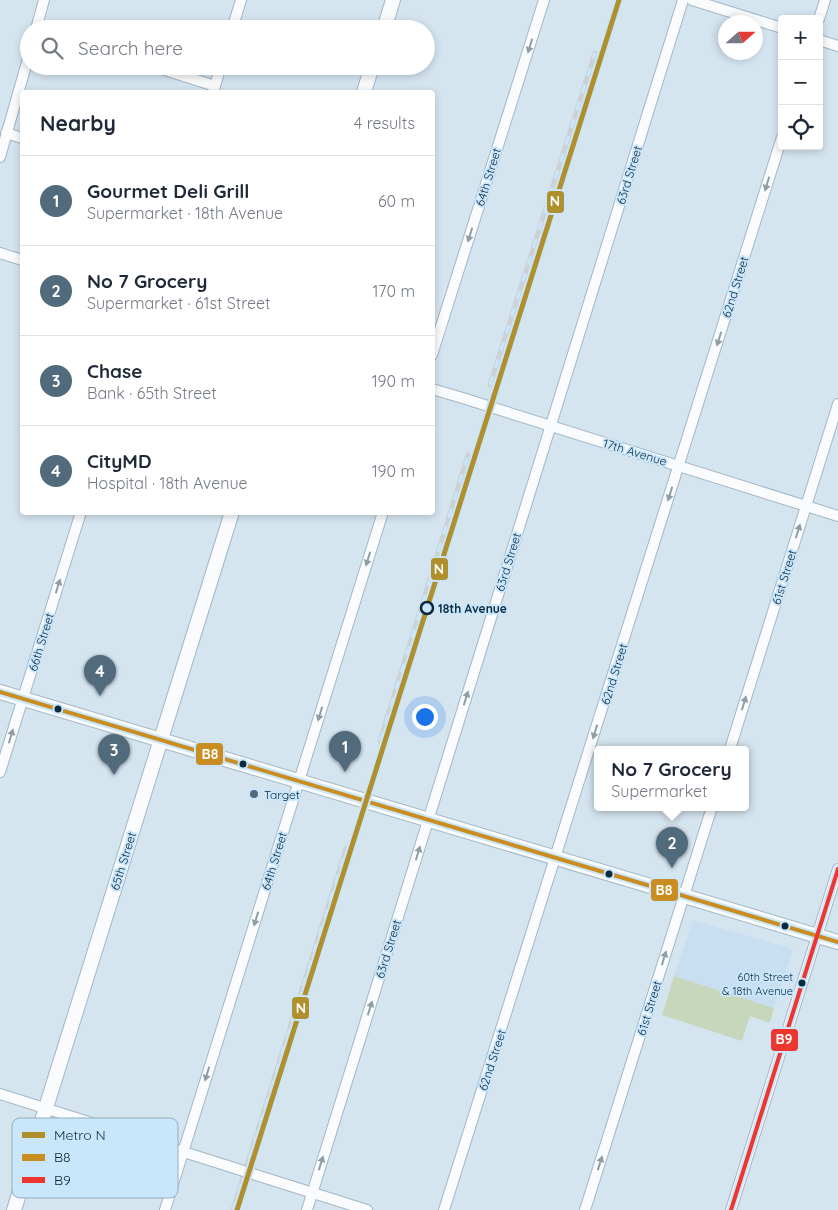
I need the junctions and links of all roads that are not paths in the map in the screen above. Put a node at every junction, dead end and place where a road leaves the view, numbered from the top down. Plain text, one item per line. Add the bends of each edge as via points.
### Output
1 (44, 0) edge
2 (241, 0) edge
3 (393, 0) edge
4 (544, 0) edge
5 (683, 0) edge
6 (692, 0) edge
7 (825, 0) edge
8 (820, 15) edge
9 (38, 20) edge
10 (235, 20) edge
11 (387, 20) edge
12 (778, 27) edge
13 (823, 41) edge
14 (838, 46) edge
15 (23, 75) edge
16 (176, 75) edge
17 (218, 75) edge
18 (369, 75) edge
19 (214, 89) edge
20 (365, 90) edge
21 (6, 133) junction
22 (20, 137) edge
23 (778, 150) edge
24 (0, 157) edge
25 (0, 253) edge
26 (20, 259) edge
27 (435, 345) edge
28 (435, 390) edge
29 (838, 404) edge
30 (551, 426) junction
31 (679, 466) junction
32 (806, 506) junction
33 (80, 515) edge
34 (231, 515) edge
35 (382, 515) edge
36 (838, 516) edge
37 (0, 692) edge
38 (23, 699) junction
39 (161, 740) junction
40 (731, 746) edge
41 (0, 772) edge
42 (299, 781) junction
43 (711, 811) edge
44 (428, 820) junction
45 (556, 858) junction
46 (838, 869) edge
47 (684, 896) junction
48 (817, 936) junction
49 (838, 942) edge
50 (0, 1094) edge
51 (47, 1108) junction
52 (44, 1118) edge
53 (78, 1118) edge
54 (178, 1150) edge
55 (183, 1152) junction
56 (178, 1168) edge
57 (312, 1193) junction
58 (18, 1198) edge
59 (169, 1198) edge
60 (14, 1210) edge
61 (165, 1210) edge
62 (307, 1210) edge
63 (367, 1210) edge
64 (444, 1210) edge
65 (586, 1210) edge
66 (731, 1210) edge

1 - 9 street
2 - 10 street
3 - 11 street
4 -> 27 street, 64th Street
5 - 30 street, 63rd Street
6 - 12 street
7 - 8 street
13 - 14 street
15 - 21 street
16 - 19 street
17 - 19 street
18 - 20 street
21 - 22 street
21 - 24 street
23 -> 31 street, 62nd Street
25 - 26 street
28 - 30 street, 17th Avenue, bridge
29 - 32 street, 61st Street
30 - 31 street, 17th Avenue
44 -> 30 street, 63rd Street
31 - 32 street, 17th Avenue
31 -> 45 street, 62nd Street
32 - 36 street, 17th Avenue
40 -> 32 street, 61st Street
38 -> 33 street, 66th Street
34 - 39 street, 65th Street
35 -> 42 street, 64th Street
37 - 38 street
38 - 39 street
41 -> 38 street, 66th Street
39 - 42 street
39 - 51 street, 65th Street
42 - 44 street
42 -> 55 street, 64th Street
43 - 47 street, 61st Street
44 - 45 street
57 -> 44 street, 63rd Street
45 - 47 street
45 - 64 street, 62nd Street
46 - 48 street
47 - 48 street
65 -> 47 street, 61st Street
48 - 49 street
48 - 66 street
50 - 51 street
51 - 52 street, 65th Street
51 - 53 street
54 - 55 street
55 - 56 street, 64th Street
55 - 57 street, bridge
57 - 62 street, 63rd Street
57 - 63 street
58 - 60 street, 65th Street
59 - 61 street, 64th Street

